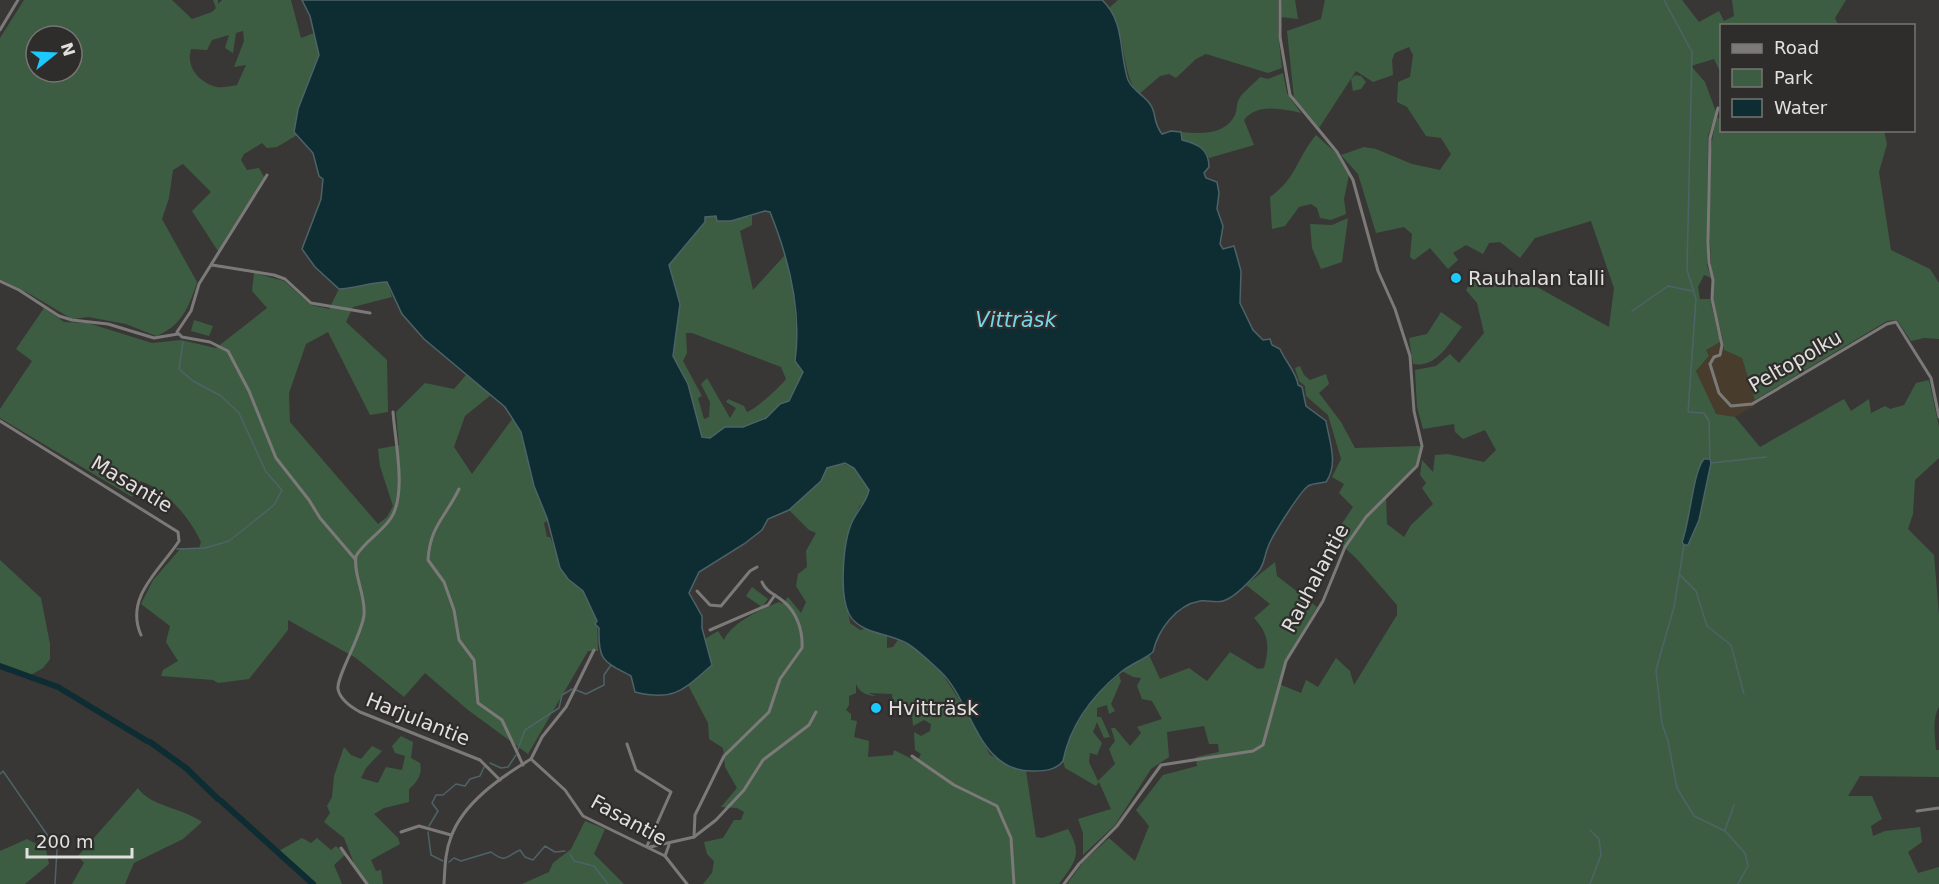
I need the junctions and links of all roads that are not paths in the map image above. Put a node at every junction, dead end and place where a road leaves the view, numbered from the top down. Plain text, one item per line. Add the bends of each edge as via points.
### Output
1 (18, 0) edge
2 (1280, 0) edge
3 (0, 30) edge
4 (1718, 108) dead end
5 (267, 175) dead end
6 (212, 265) junction
7 (0, 281) edge
8 (370, 313) dead end
9 (178, 334) junction
10 (393, 412) dead end
11 (1939, 417) edge
12 (0, 421) edge
13 (459, 489) dead end
14 (355, 559) junction
15 (757, 567) dead end
16 (762, 582) dead end
17 (697, 591) dead end
18 (775, 595) junction
19 (710, 630) dead end
20 (141, 634) dead end
21 (594, 650) dead end
22 (816, 712) dead end
23 (627, 744) dead end
24 (912, 756) dead end
25 (531, 759) junction
26 (523, 765) junction
27 (500, 780) junction
28 (1939, 808) edge
29 (1917, 811) dead end
30 (401, 832) dead end
31 (451, 835) junction
32 (694, 837) junction
33 (669, 845) junction
34 (649, 846) junction
35 (341, 848) dead end
36 (665, 856) junction
37 (367, 884) edge
38 (444, 884) edge
39 (687, 884) edge
40 (1014, 884) edge
41 (1064, 884) edge

1 - 3 street
2 - 41 street, Rauhalantie via 1280,37 1290,95 1337,152 1353,180 1378,271 1398,318 1412,366 1421,459 1366,517 1345,547 1323,601 1286,661 1263,745 1253,751 1161,765 1117,826
4 - 11 street, Peltopolku via 1710,138 1708,242 1712,301 1722,345 1720,355 1710,364 1719,393 1731,406 1752,404 1896,322 1930,378
5 - 6 street
6 - 8 street via 274,275 285,279 311,303
6 - 9 street via 199,284 191,311
7 - 9 street via 66,318 108,324 154,338
9 - 14 street via 228,351 276,458
10 - 14 street via 399,489 396,506 391,518 362,546
12 - 20 street, Masantie via 178,532 179,541 138,602 136,626
13 - 26 street via 433,531 428,560 444,582 459,640 474,660 478,704 502,720
14 - 27 street, Harjulantie via 364,615 355,647 338,682 342,698 360,712 480,760
15 - 17 street via 722,606 710,605
16 - 18 street
18 - 19 street via 768,605
18 - 32 street via 795,616 802,648 780,678 770,712 723,756 695,814
21 - 25 street via 566,707 542,737
22 - 32 street via 809,724 763,760 744,790
23 - 34 street via 636,770 671,792
24 - 40 street via 954,785 997,806 1011,838
25 - 26 street
25 - 34 street, Fasantie via 565,790 583,816
26 - 27 street
27 - 31 street via 478,798
28 - 29 street
30 - 31 street via 419,826
31 - 38 street
32 - 33 street
33 - 34 street
33 - 36 street
34 - 36 street, Fasantie
35 - 37 street
36 - 39 street, Fasantie

